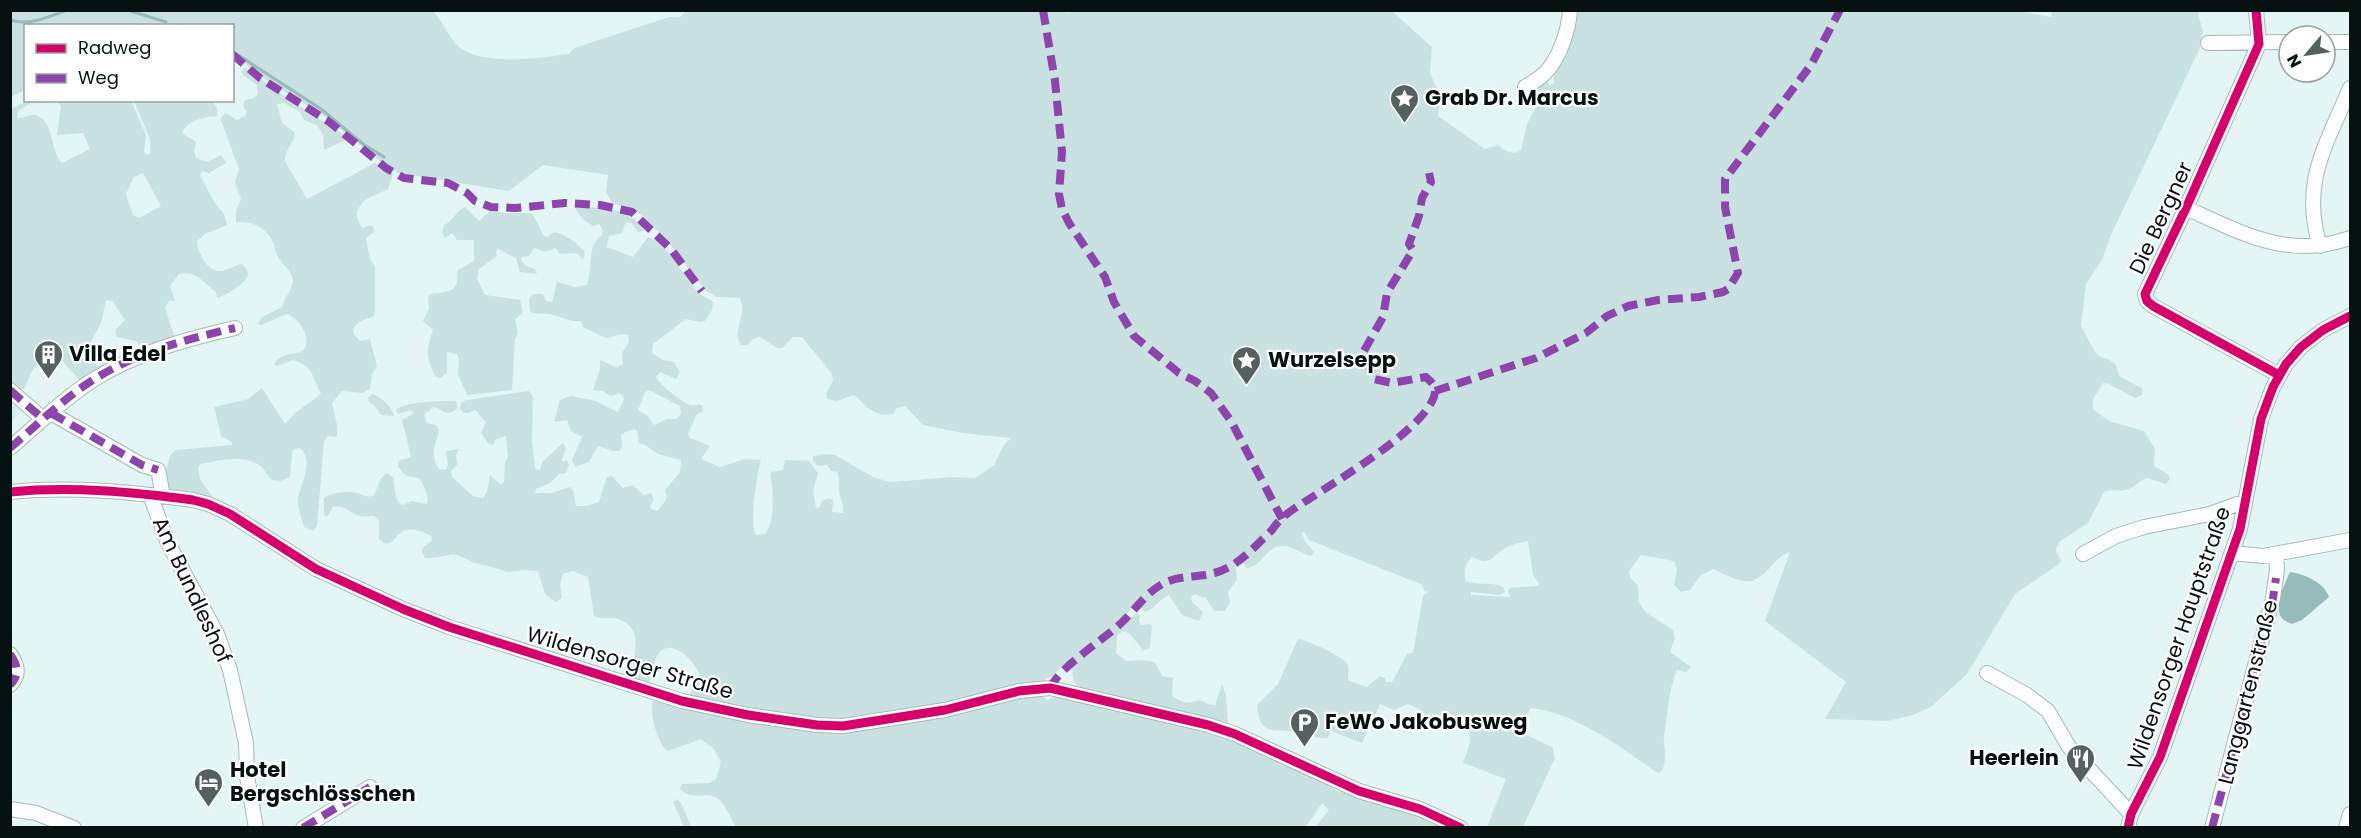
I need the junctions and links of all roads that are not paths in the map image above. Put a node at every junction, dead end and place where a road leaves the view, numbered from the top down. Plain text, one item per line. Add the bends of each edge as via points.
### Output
1 (1570, 10) edge
2 (2256, 10) edge
3 (2208, 43) dead end
4 (2277, 43) edge
5 (2259, 44) junction
6 (1525, 87) dead end
7 (2350, 88) edge
8 (2186, 208) junction
9 (2350, 238) edge
10 (2320, 246) junction
11 (2350, 316) edge
12 (235, 328) dead end
13 (2279, 375) junction
14 (10, 390) edge
15 (47, 416) junction
16 (10, 448) edge
17 (10, 492) edge
18 (156, 496) junction
19 (2245, 505) junction
20 (2350, 540) edge
21 (2232, 553) junction
22 (2083, 554) dead end
23 (2276, 555) junction
24 (10, 654) edge
25 (1987, 673) dead end
26 (10, 685) edge
27 (370, 787) dead end
28 (10, 809) edge
29 (2350, 814) edge
30 (2129, 821) edge
31 (74, 828) edge
32 (256, 828) edge
33 (303, 828) edge
34 (1461, 828) edge
35 (2212, 828) edge
36 (2346, 828) edge

1 - 6 street via 1553,62 1546,73
2 - 5 street, Die Bergner
3 - 5 street
4 - 5 street
5 - 8 street, Die Bergner
7 - 10 street via 2315,176 2314,223
8 - 10 street via 2266,242
8 - 13 street, Die Bergner via 2145,294 2147,301
9 - 10 street
11 - 13 street, Wildensorger Hauptstraße via 2312,337
12 - 15 street via 143,355 92,381
13 - 19 street, Wildensorger Hauptstraße via 2261,419
14 - 15 street
15 - 16 street
15 - 18 street, Am Bundleshof via 158,470
17 - 18 street, Wildensorger Straße via 66,488
18 - 32 street, Am Bundleshof via 168,543 217,634 230,670 246,742
18 - 34 street, Wildensorger Straße via 194,500 220,509 316,569 449,627 682,701 748,715 843,726 1050,688 1235,734 1359,791 1420,809
19 - 21 street, Wildensorger Hauptstraße
19 - 22 street via 2144,527 2116,536
20 - 23 street
21 - 23 street
21 - 30 street, Wildensorger Hauptstraße via 2160,757
23 - 35 street, Langgartenstraße via 2273,598
24 - 26 street via 18,671
25 - 30 street via 2028,695 2048,711 2069,747
27 - 33 street
28 - 31 street via 36,813
29 - 36 street

